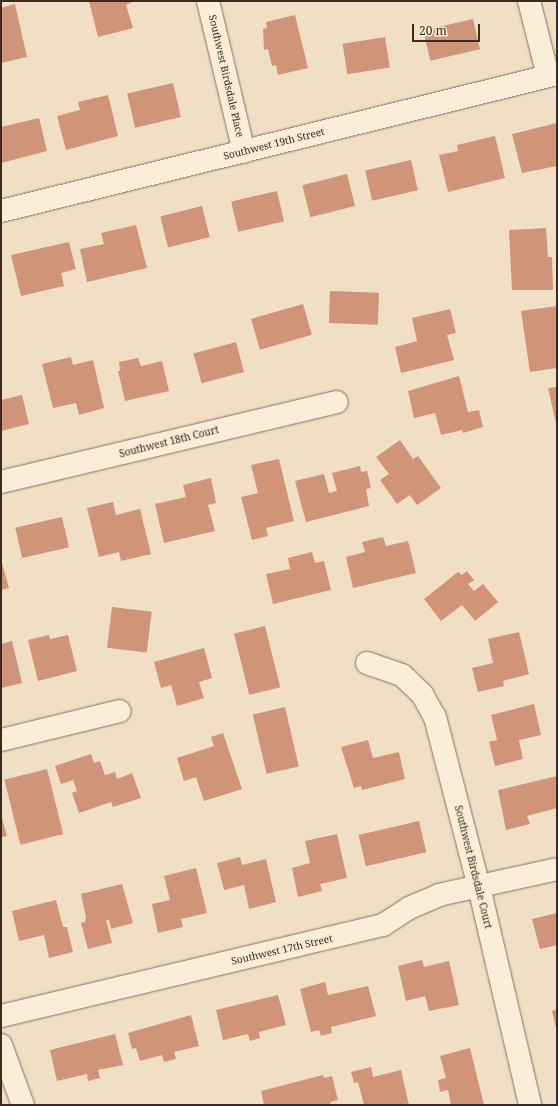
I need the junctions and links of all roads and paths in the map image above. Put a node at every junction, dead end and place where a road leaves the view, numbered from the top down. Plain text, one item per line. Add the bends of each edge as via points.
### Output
1 (208, 1) edge
2 (529, 1) edge
3 (552, 75) edge
4 (244, 152) junction
5 (1, 211) edge
6 (337, 402) dead end
7 (1, 482) edge
8 (367, 663) dead end
9 (120, 710) dead end
10 (1, 740) edge
11 (557, 869) edge
12 (479, 887) junction
13 (1, 1016) edge
14 (1, 1045) edge
15 (23, 1105) edge
16 (530, 1105) edge

1 - 4 street, Southwest Birdsdale Place
2 - 3 street
3 - 4 street, Southwest 19th Street
4 - 5 street, Southwest 19th Street
6 - 7 street, Southwest 18th Court
8 - 12 street, Southwest Birdsdale Court via 402,675 422,694 435,717
9 - 10 street
11 - 12 street, Southwest 17th Street
12 - 13 street, Southwest 17th Street via 439,895 409,908 383,925
12 - 16 street, Southwest Birdsdale Court
14 - 15 street

